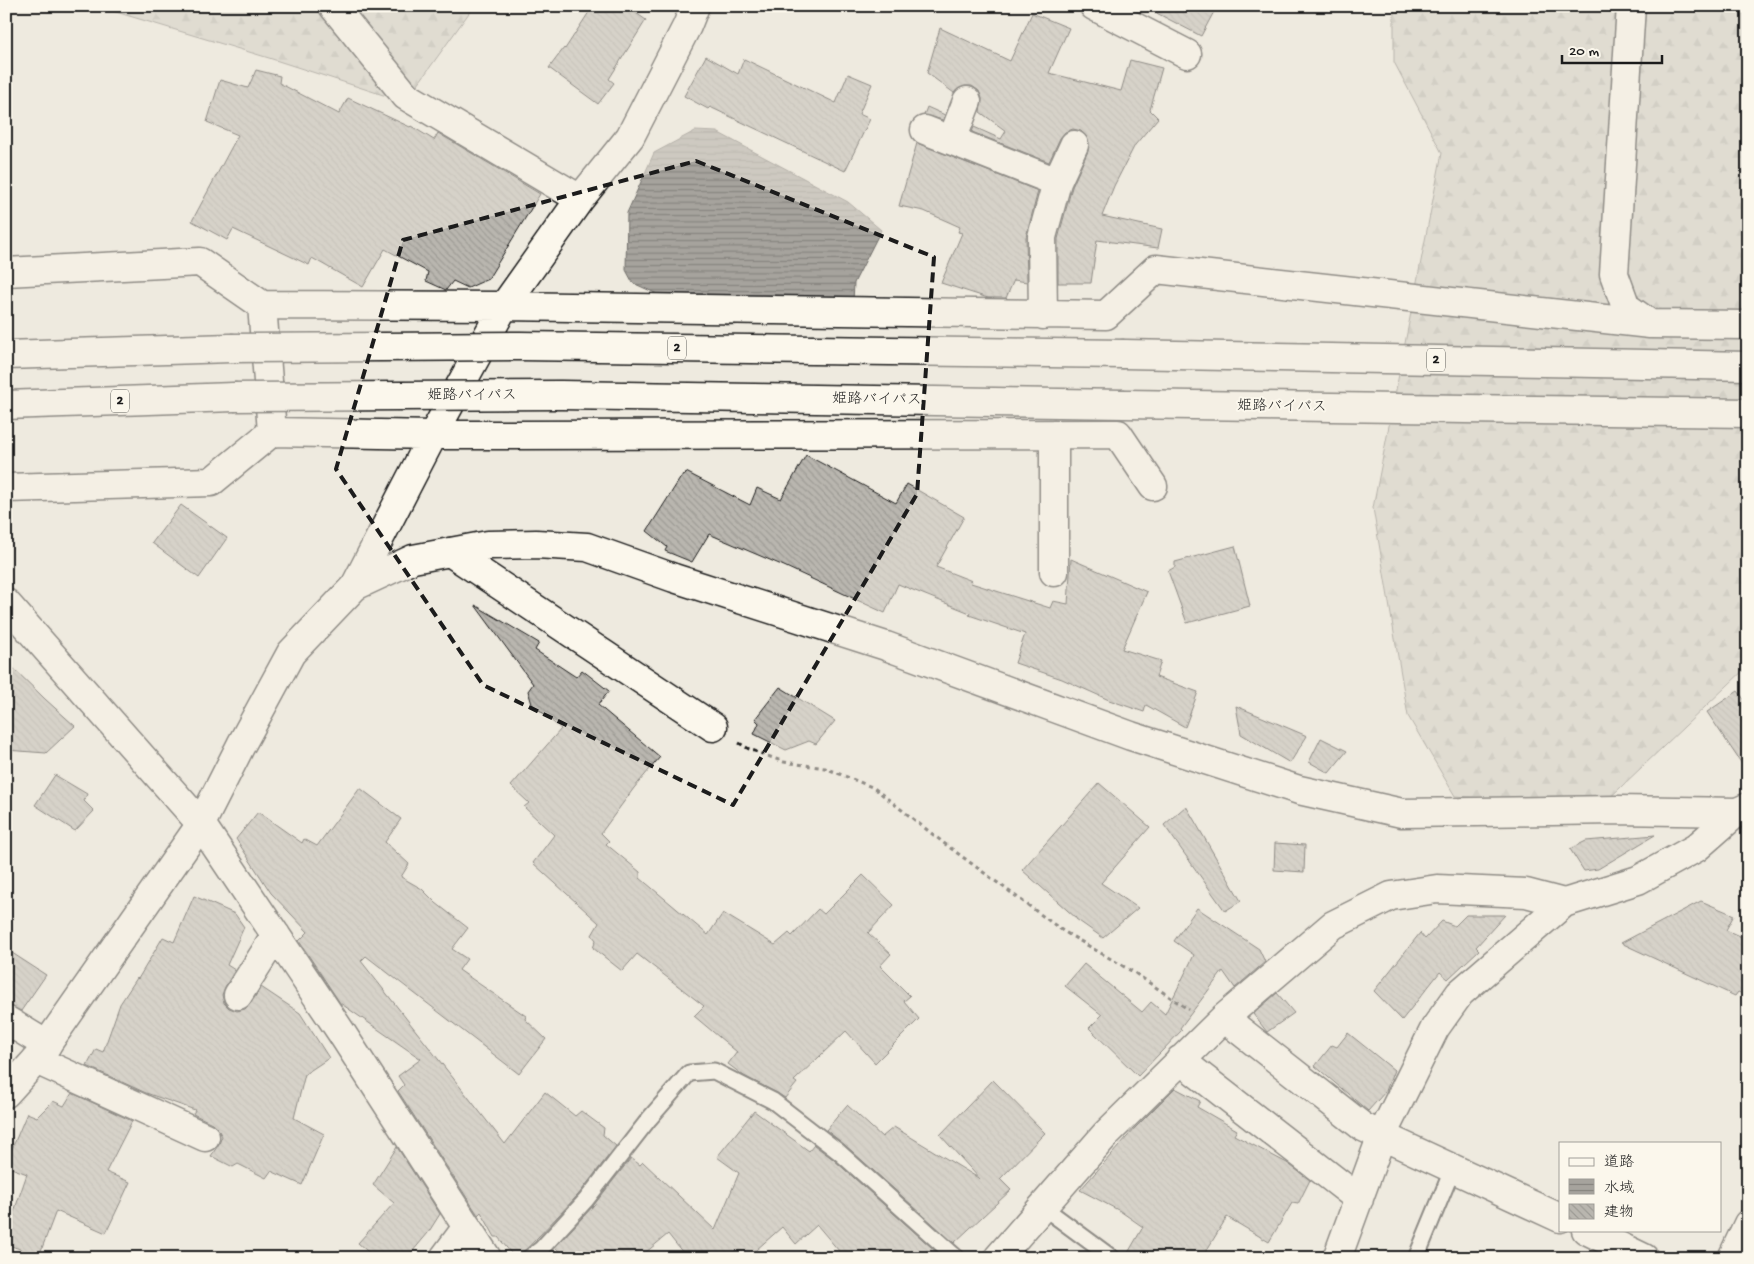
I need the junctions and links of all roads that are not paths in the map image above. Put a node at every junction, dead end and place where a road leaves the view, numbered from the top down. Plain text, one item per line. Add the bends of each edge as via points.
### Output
1 (333, 6) edge
2 (694, 6) edge
3 (1094, 6) edge
4 (1631, 6) edge
5 (1187, 54) dead end
6 (967, 101) dead end
7 (925, 130) dead end
8 (952, 140) junction
9 (1074, 145) dead end
10 (1057, 182) junction
11 (580, 199) junction
12 (6, 272) edge
13 (262, 304) junction
14 (504, 306) junction
15 (1042, 315) junction
16 (1650, 324) junction
17 (1748, 325) edge
18 (6, 355) edge
19 (1748, 366) edge
20 (6, 405) edge
21 (1748, 413) edge
22 (272, 432) junction
23 (1054, 434) junction
24 (433, 435) junction
25 (1153, 486) dead end
26 (6, 488) edge
27 (450, 552) junction
28 (1054, 572) dead end
29 (355, 586) junction
30 (6, 603) edge
31 (713, 728) road end
32 (1743, 809) edge
33 (201, 824) junction
34 (1564, 903) junction
35 (276, 935) junction
36 (238, 994) dead end
37 (6, 1020) edge
38 (1219, 1023) junction
39 (42, 1052) junction
40 (1180, 1060) junction
41 (6, 1093) edge
42 (1382, 1135) junction
43 (205, 1137) dead end
44 (1453, 1168) junction
45 (1358, 1199) junction
46 (1042, 1207) junction
47 (1559, 1218) edge
48 (1748, 1224) edge
49 (467, 1227) junction
50 (1590, 1232) edge
51 (444, 1258) edge
52 (487, 1258) edge
53 (529, 1258) edge
54 (958, 1258) edge
55 (998, 1258) edge
56 (1112, 1258) edge
57 (1337, 1258) edge
58 (1416, 1258) edge
59 (1644, 1258) edge
60 (1732, 1258) edge

1 - 11 main road via 406,96
2 - 11 main road via 630,138
3 - 5 main road
4 - 16 main road via 1614,274 1626,308
6 - 8 main road
7 - 8 main road
8 - 10 main road
9 - 10 main road
10 - 15 main road via 1042,238
11 - 14 main road
12 - 13 main road via 200,262
13 - 14 main road
13 - 22 main road
14 - 15 main road
14 - 24 main road
15 - 16 main road via 1106,315 1156,268
16 - 17 main road
18 - 19 main road, 2, bridge via 231,348 530,346
20 - 21 main road, 姫路バイパス / 2, bridge via 234,397 561,395
22 - 24 main road
22 - 26 main road via 211,482
23 - 24 main road
23 - 25 main road via 1118,434
23 - 28 main road
24 - 29 main road
27 - 29 main road via 413,559
27 - 31 main road
27 - 32 main road via 488,545 587,547 886,646 1140,739 1298,790 1402,813
29 - 33 main road via 291,653
30 - 33 main road
32 - 34 main road via 1696,848 1638,880
33 - 35 main road
33 - 39 main road
34 - 38 main road via 1526,893 1437,889 1391,896 1333,925
34 - 42 main road via 1460,993 1435,1028
35 - 36 main road
35 - 49 main road
37 - 39 main road
38 - 40 main road
38 - 42 main road via 1363,1127
39 - 41 main road
39 - 43 main road
40 - 45 main road
40 - 46 main road via 1106,1134
42 - 44 main road
42 - 45 main road
44 - 47 main road
44 - 58 lane
45 - 57 main road
46 - 55 main road
46 - 56 lane
48 - 60 main road
49 - 51 main road
49 - 52 main road
50 - 59 main road
53 - 54 lane via 586,1200 689,1073 714,1071 774,1102 839,1152

